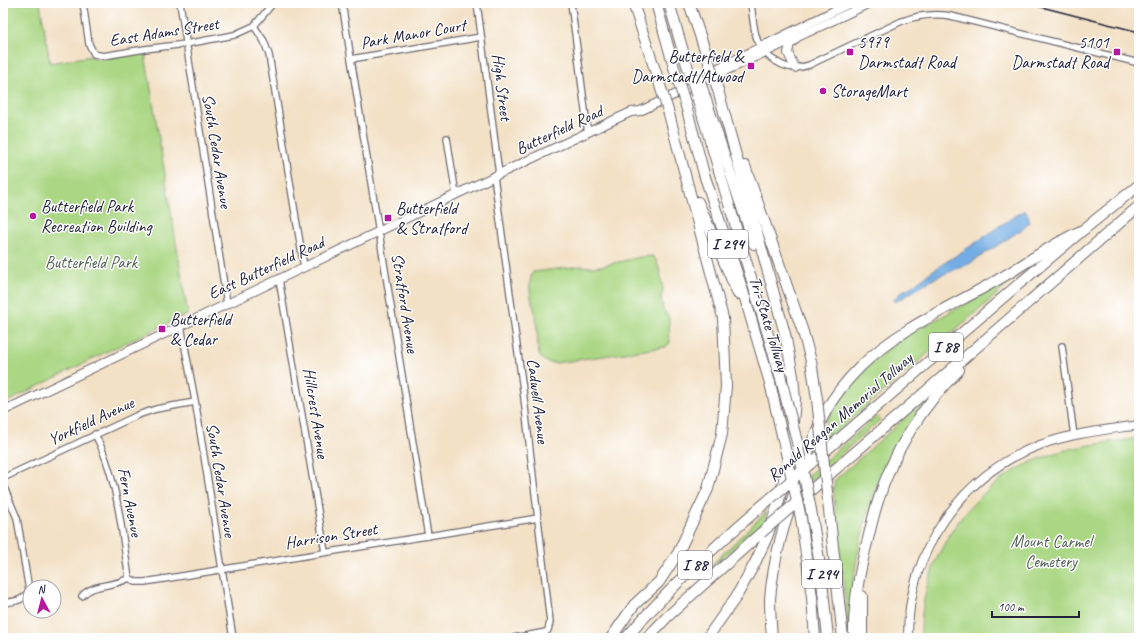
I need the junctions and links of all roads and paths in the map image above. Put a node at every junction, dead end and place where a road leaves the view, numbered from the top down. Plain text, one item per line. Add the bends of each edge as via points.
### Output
1 (83, 3) edge
2 (180, 3) edge
3 (273, 3) edge
4 (342, 3) edge
5 (477, 3) edge
6 (571, 3) edge
7 (632, 3) edge
8 (656, 3) edge
9 (669, 3) edge
10 (689, 3) edge
11 (751, 3) edge
12 (850, 3) edge
13 (870, 3) edge
14 (254, 26) junction
15 (481, 37) junction
16 (797, 38) junction
17 (186, 44) junction
18 (762, 50) junction
19 (351, 59) junction
20 (1139, 63) edge
21 (795, 68) junction
22 (718, 90) junction
23 (701, 98) junction
24 (588, 132) junction
25 (447, 138) dead end
26 (497, 175) junction
27 (686, 175) junction
28 (1139, 185) edge
29 (456, 194) junction
30 (1139, 206) edge
31 (1083, 230) junction
32 (379, 231) junction
33 (304, 267) junction
34 (279, 279) junction
35 (227, 304) junction
36 (779, 314) junction
37 (1008, 320) junction
38 (754, 325) junction
39 (181, 326) junction
40 (1062, 346) dead end
41 (195, 402) junction
42 (3, 411) edge
43 (1139, 425) edge
44 (95, 434) junction
45 (1074, 436) junction
46 (3, 478) edge
47 (3, 485) edge
48 (538, 518) junction
49 (428, 536) junction
50 (867, 542) junction
51 (325, 552) junction
52 (221, 569) junction
53 (129, 578) junction
54 (27, 579) edge
55 (82, 596) dead end
56 (22, 599) edge
57 (3, 603) edge
58 (233, 638) edge
59 (514, 638) edge
60 (611, 638) edge
61 (626, 638) edge
62 (647, 638) edge
63 (707, 638) edge
64 (772, 638) edge
65 (815, 638) edge
66 (828, 638) edge
67 (843, 638) edge
68 (854, 638) edge
69 (862, 638) edge
70 (908, 638) edge

1 - 17 street, East Adams Street via 89,44 94,54 104,56
2 - 17 street, South Cedar Avenue
3 - 14 street, East Adams Street
4 - 19 street, Stratford Avenue
5 - 15 street, High Street
6 - 24 street
7 - 27 highway, bridge via 669,114
8 - 38 highway, Tri-State Tollway / I 294, bridge via 704,174
9 - 23 highway, Tri-State Tollway / I 294, bridge
10 - 22 highway, bridge
11 - 18 street via 754,32
12 - 18 main road, Butterfield Road
13 - 16 main road, Butterfield Road
14 - 17 street, East Adams Street via 234,35
14 - 33 street via 269,55
15 - 19 street, Park Manor Court
15 - 26 street, High Street
16 - 18 main road, Butterfield Road
16 - 21 main road via 790,44 788,53
17 - 35 street, South Cedar Avenue
18 - 21 street via 782,66
18 - 24 main road, Butterfield Road
19 - 32 street, Stratford Avenue
20 - 21 street via 951,16 930,14 912,17 809,65
22 - 36 highway
22 - 67 highway, bridge via 811,361
23 - 36 highway
23 - 66 highway, Tri-State Tollway / I 294, bridge via 797,442 821,572
24 - 26 main road, Butterfield Road
25 - 29 street
26 - 29 main road, East Butterfield Road
26 - 48 street, Cadwell Avenue
27 - 38 highway
27 - 60 highway via 723,318 726,386 722,434 708,489 678,553 659,582 634,606
28 - 31 highway, Ronald Reagan Memorial Tollway / I 88
29 - 32 main road, East Butterfield Road
30 - 37 highway, I 88
31 - 61 highway, Ronald Reagan Memorial Tollway / I 88, bridge via 725,537 680,579
31 - 64 highway via 917,324 877,352 843,386 826,410 813,439 785,521 772,579
32 - 33 main road, East Butterfield Road
32 - 49 street, Stratford Avenue
33 - 34 main road, East Butterfield Road
34 - 35 main road, East Butterfield Road
34 - 51 street, Hillcrest Avenue
35 - 39 main road, East Butterfield Road
36 - 63 highway via 789,354 794,391 790,455 778,504 762,547 736,597
37 - 50 highway via 942,389 912,427 884,483
37 - 62 highway, I 88, bridge via 761,532
38 - 65 highway, Tri-State Tollway / I 294, bridge via 770,382 801,518
39 - 41 street, South Cedar Avenue
39 - 42 main road, East Butterfield Road
40 - 45 street
41 - 44 street, Yorkfield Avenue via 147,411
41 - 52 street, South Cedar Avenue
43 - 45 main road
44 - 46 street, Yorkfield Avenue
44 - 53 street, Fern Avenue via 105,452 112,479
45 - 70 main road via 1040,445 1001,464 960,499 934,535 917,573 908,615
47 - 54 street via 17,518
48 - 49 street, Harrison Street
48 - 59 street, Cadwell Avenue via 550,622 548,630
49 - 51 street, Harrison Street
50 - 68 highway via 856,595
50 - 69 highway via 862,593
51 - 52 street, Harrison Street
52 - 53 street, Harrison Street via 145,582 136,582
52 - 58 street, South Cedar Avenue
53 - 55 street via 115,584 95,587
56 - 57 street

